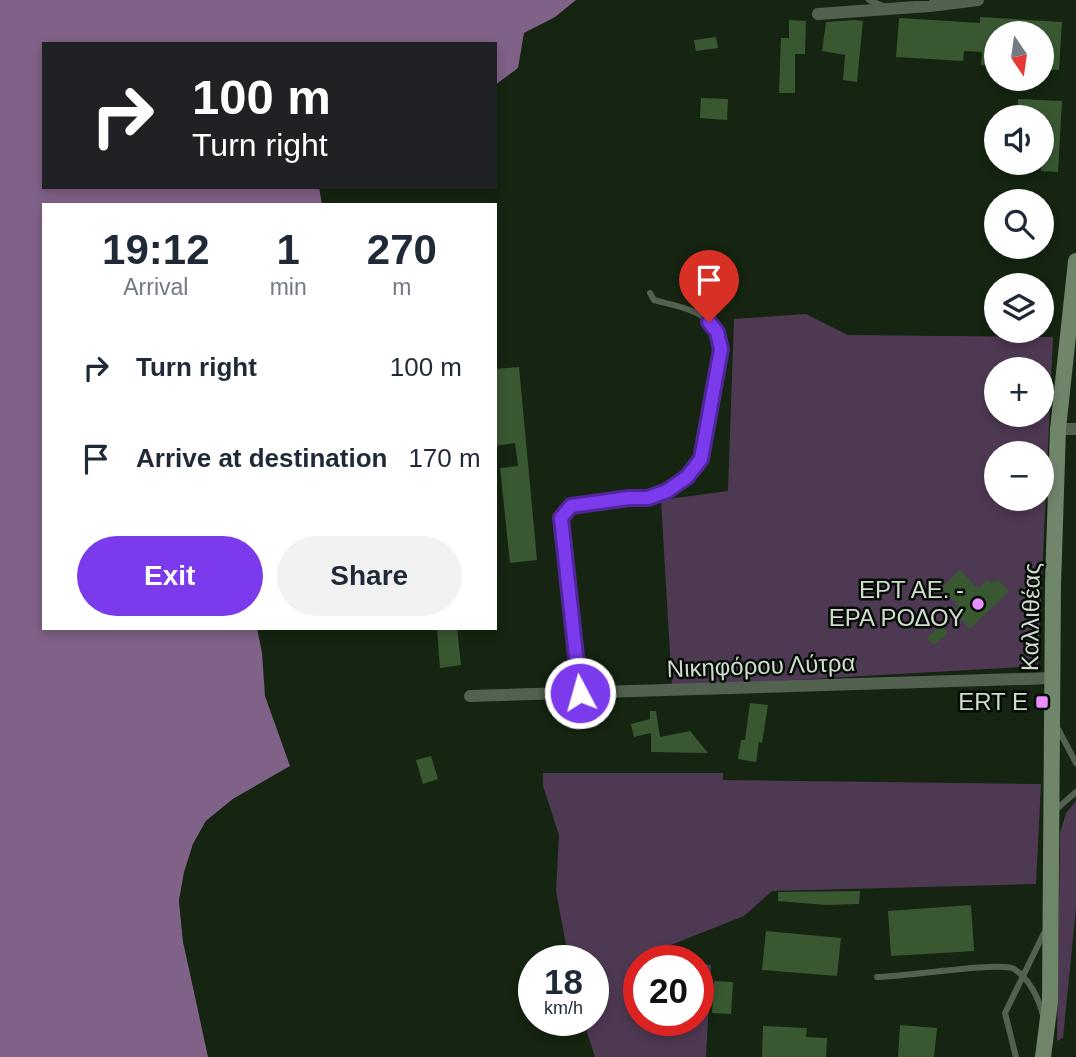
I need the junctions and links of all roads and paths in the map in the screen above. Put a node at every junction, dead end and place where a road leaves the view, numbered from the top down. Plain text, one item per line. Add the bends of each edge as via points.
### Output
1 (869, 0) edge
2 (978, 0) edge
3 (891, 9) junction
4 (818, 14) dead end
5 (1076, 261) edge
6 (650, 293) dead end
7 (1058, 429) junction
8 (1076, 429) edge
9 (1053, 678) junction
10 (580, 693) junction
11 (470, 696) dead end
12 (1052, 718) junction
13 (1076, 763) edge
14 (1076, 792) edge
15 (1052, 814) junction
16 (1052, 915) junction
17 (877, 977) dead end
18 (1024, 977) junction
19 (1047, 1028) junction
20 (1016, 1057) edge
21 (1043, 1057) edge

1 - 3 lane
2 - 3 street
3 - 4 street
5 - 7 main road, Καλλιθέας
6 - 10 lane via 654,300 692,310 717,332 721,349 707,434 701,459 687,477 667,491 648,498 571,506 561,518
7 - 8 street
7 - 9 main road, Καλλιθέας
9 - 10 street, Νικηφόρου Λύτρα
9 - 12 main road, Καλλιθέας
10 - 11 street, Νικηφόρου Λύτρα
12 - 13 lane
12 - 15 main road, Καλλιθέας
14 - 15 lane
15 - 16 main road, Καλλιθέας
16 - 18 lane
16 - 19 main road, Καλλιθέας
17 - 18 lane via 996,965 1013,967
18 - 19 lane
18 - 20 lane via 1006,1013
19 - 21 main road, Καλλιθέας

